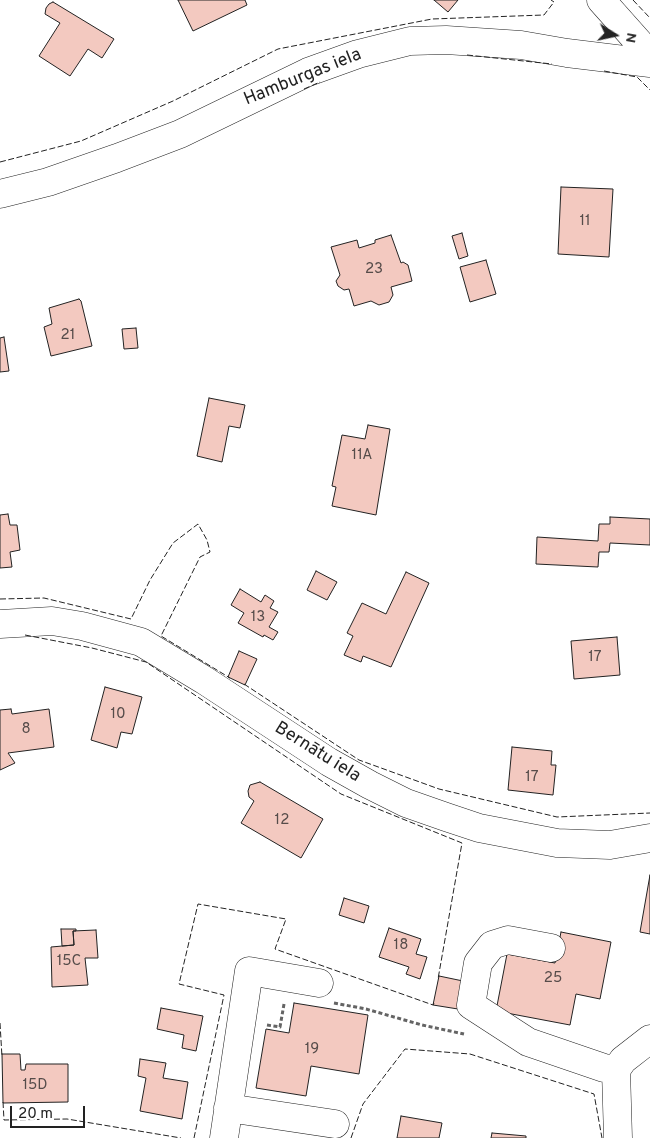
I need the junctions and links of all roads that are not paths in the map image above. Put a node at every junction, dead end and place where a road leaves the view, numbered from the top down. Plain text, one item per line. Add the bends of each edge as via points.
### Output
1 (601, 0) edge
2 (650, 55) edge
3 (650, 63) edge
4 (0, 194) edge
5 (0, 624) edge
6 (650, 838) edge
7 (551, 948) dead end
8 (324, 993) road end
9 (650, 1039) edge
10 (616, 1070) junction
11 (228, 1108) junction
12 (335, 1124) dead end
13 (224, 1138) edge
14 (618, 1138) edge

1 - 2 street
3 - 4 street, Hamburgas iela via 521,45 410,41 358,54 308,72 180,134 135,151 48,182
5 - 6 street, Bernātu iela via 52,620 141,642 370,786 406,803 478,828 557,843 610,845
7 - 10 street via 508,940 492,945 478,963 471,1005 528,1042
8 - 11 street via 249,971
9 - 10 street via 623,1060
10 - 14 street
11 - 12 street
11 - 13 street

